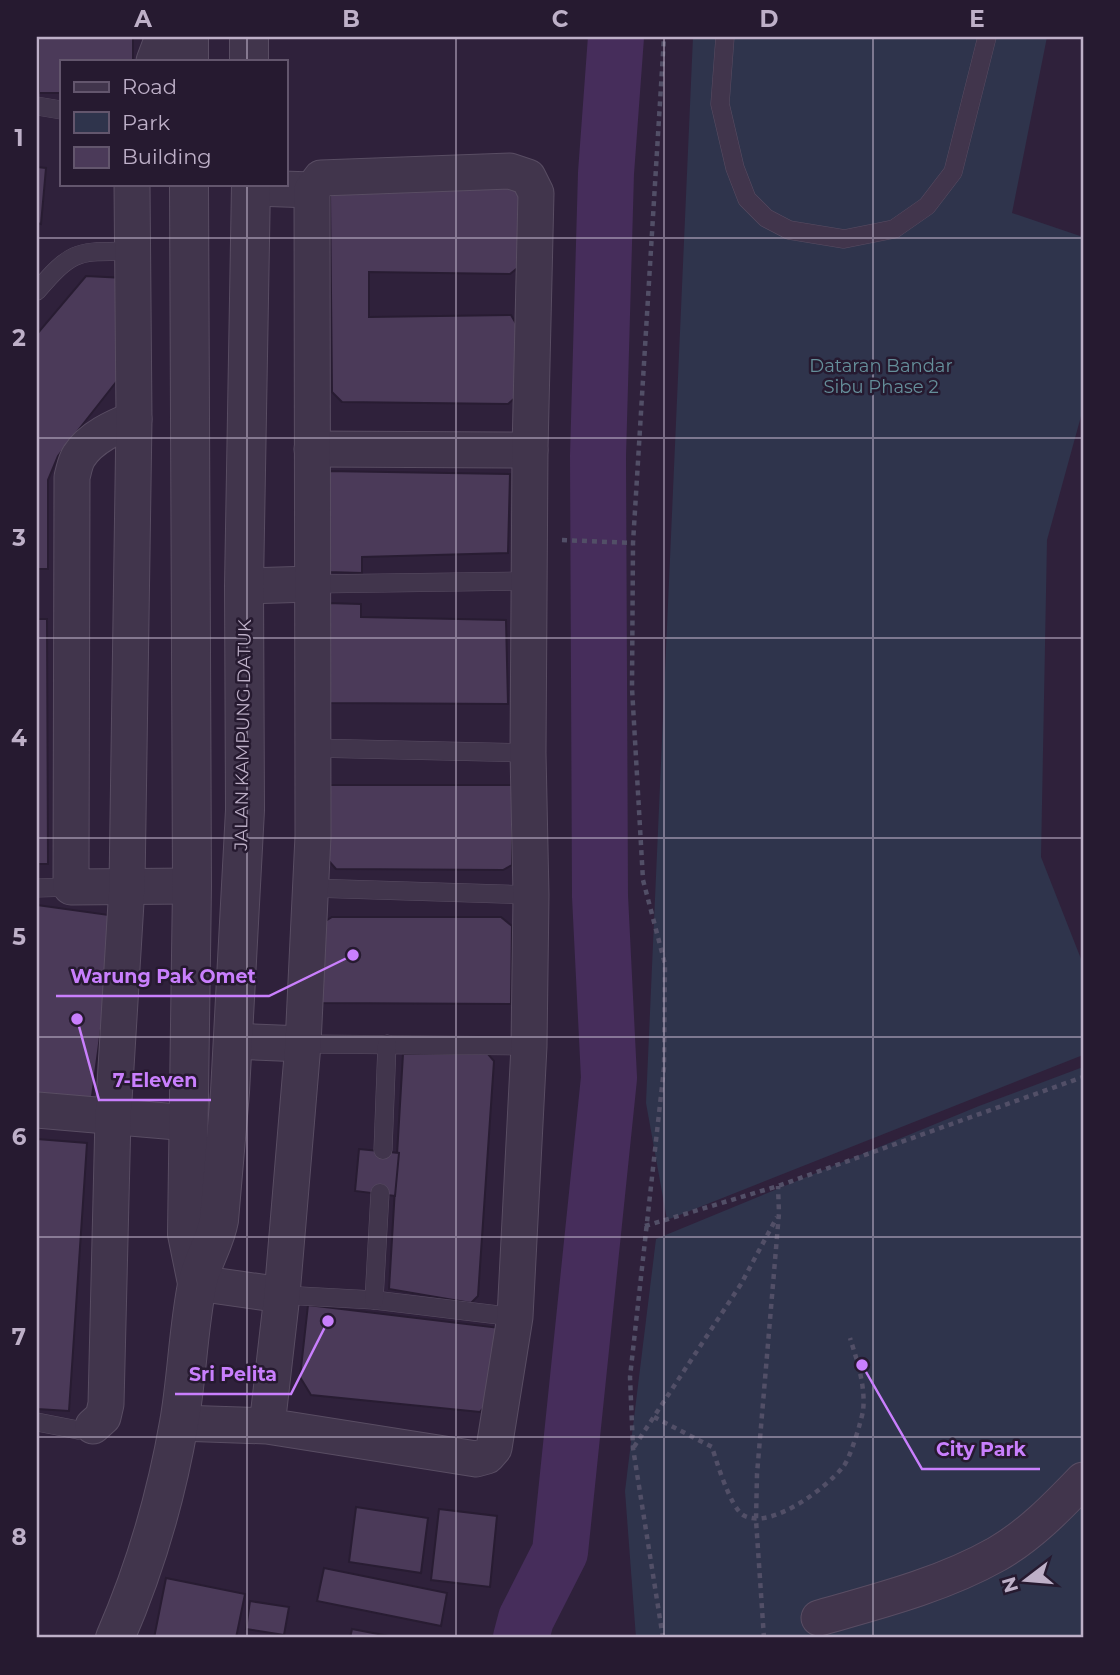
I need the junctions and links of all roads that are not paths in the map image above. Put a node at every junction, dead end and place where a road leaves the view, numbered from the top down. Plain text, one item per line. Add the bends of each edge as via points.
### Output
1 (163, 37) edge
2 (189, 37) edge
3 (249, 37) edge
4 (725, 37) edge
5 (987, 37) edge
6 (154, 60) edge
7 (189, 60) edge
8 (249, 60) edge
9 (37, 106) edge
10 (60, 110) edge
11 (132, 186) edge
12 (189, 186) edge
13 (251, 186) edge
14 (312, 190) junction
15 (132, 251) junction
16 (37, 291) edge
17 (134, 419) junction
18 (312, 449) junction
19 (530, 450) junction
20 (530, 581) junction
21 (312, 584) junction
22 (244, 586) junction
23 (312, 748) junction
24 (528, 753) junction
25 (127, 886) junction
26 (192, 886) junction
27 (240, 886) junction
28 (71, 887) junction
29 (37, 888) edge
30 (311, 888) junction
31 (531, 895) junction
32 (232, 1041) junction
33 (303, 1044) junction
34 (387, 1044) junction
35 (529, 1046) junction
36 (37, 1110) edge
37 (113, 1117) junction
38 (189, 1123) junction
39 (383, 1150) dead end
40 (380, 1193) dead end
41 (197, 1283) junction
42 (282, 1295) junction
43 (374, 1300) junction
44 (515, 1317) junction
45 (37, 1422) edge
46 (179, 1423) junction
47 (93, 1426) joint
48 (267, 1426) junction
49 (1083, 1480) edge
50 (818, 1618) dead end
51 (115, 1638) edge

1 - 6 street
2 - 7 street
3 - 8 street
4 - 5 lane via 720,104 747,199 766,218 789,230 844,239 894,229 927,206 953,172
9 - 10 lane
11 - 15 street
12 - 26 street, JALAN KAMPUNG DATUK
13 - 14 street
13 - 22 street, JALAN KAMPUNG DATUK
14 - 18 street
14 - 19 street via 321,178 510,171 528,177 536,193
15 - 16 lane via 73,256
15 - 17 street
17 - 25 street
17 - 28 street via 90,444 79,456 72,477
18 - 19 street
18 - 21 street
19 - 20 street
20 - 21 lane
20 - 24 street
21 - 22 street
21 - 23 street
22 - 27 street, JALAN KAMPUNG DATUK via 245,810
23 - 24 lane
23 - 30 street
24 - 31 street
25 - 26 street
25 - 28 street
25 - 37 street
26 - 27 street
26 - 38 street, JALAN KAMPUNG DATUK
27 - 32 street, JALAN KAMPUNG DATUK
28 - 29 lane
30 - 31 lane
30 - 33 street
31 - 35 street
32 - 33 street
32 - 41 street, JALAN KAMPUNG DATUK via 219,1220
33 - 34 lane
33 - 42 street
34 - 35 lane
34 - 39 lane
35 - 44 street
36 - 37 street
37 - 38 street
37 - 47 street via 106,1404 103,1417
38 - 41 street, JALAN KAMPUNG DATUK via 187,1234
40 - 43 lane
41 - 42 street
41 - 46 street, JALAN KAMPUNG DATUK
42 - 43 lane
42 - 48 street
43 - 44 lane
44 - 48 street via 494,1448 487,1456 476,1460
45 - 47 lane via 78,1430
46 - 48 street
46 - 51 street, JALAN KAMPUNG DATUK via 156,1527
49 - 50 street via 1051,1514 998,1553 936,1582

